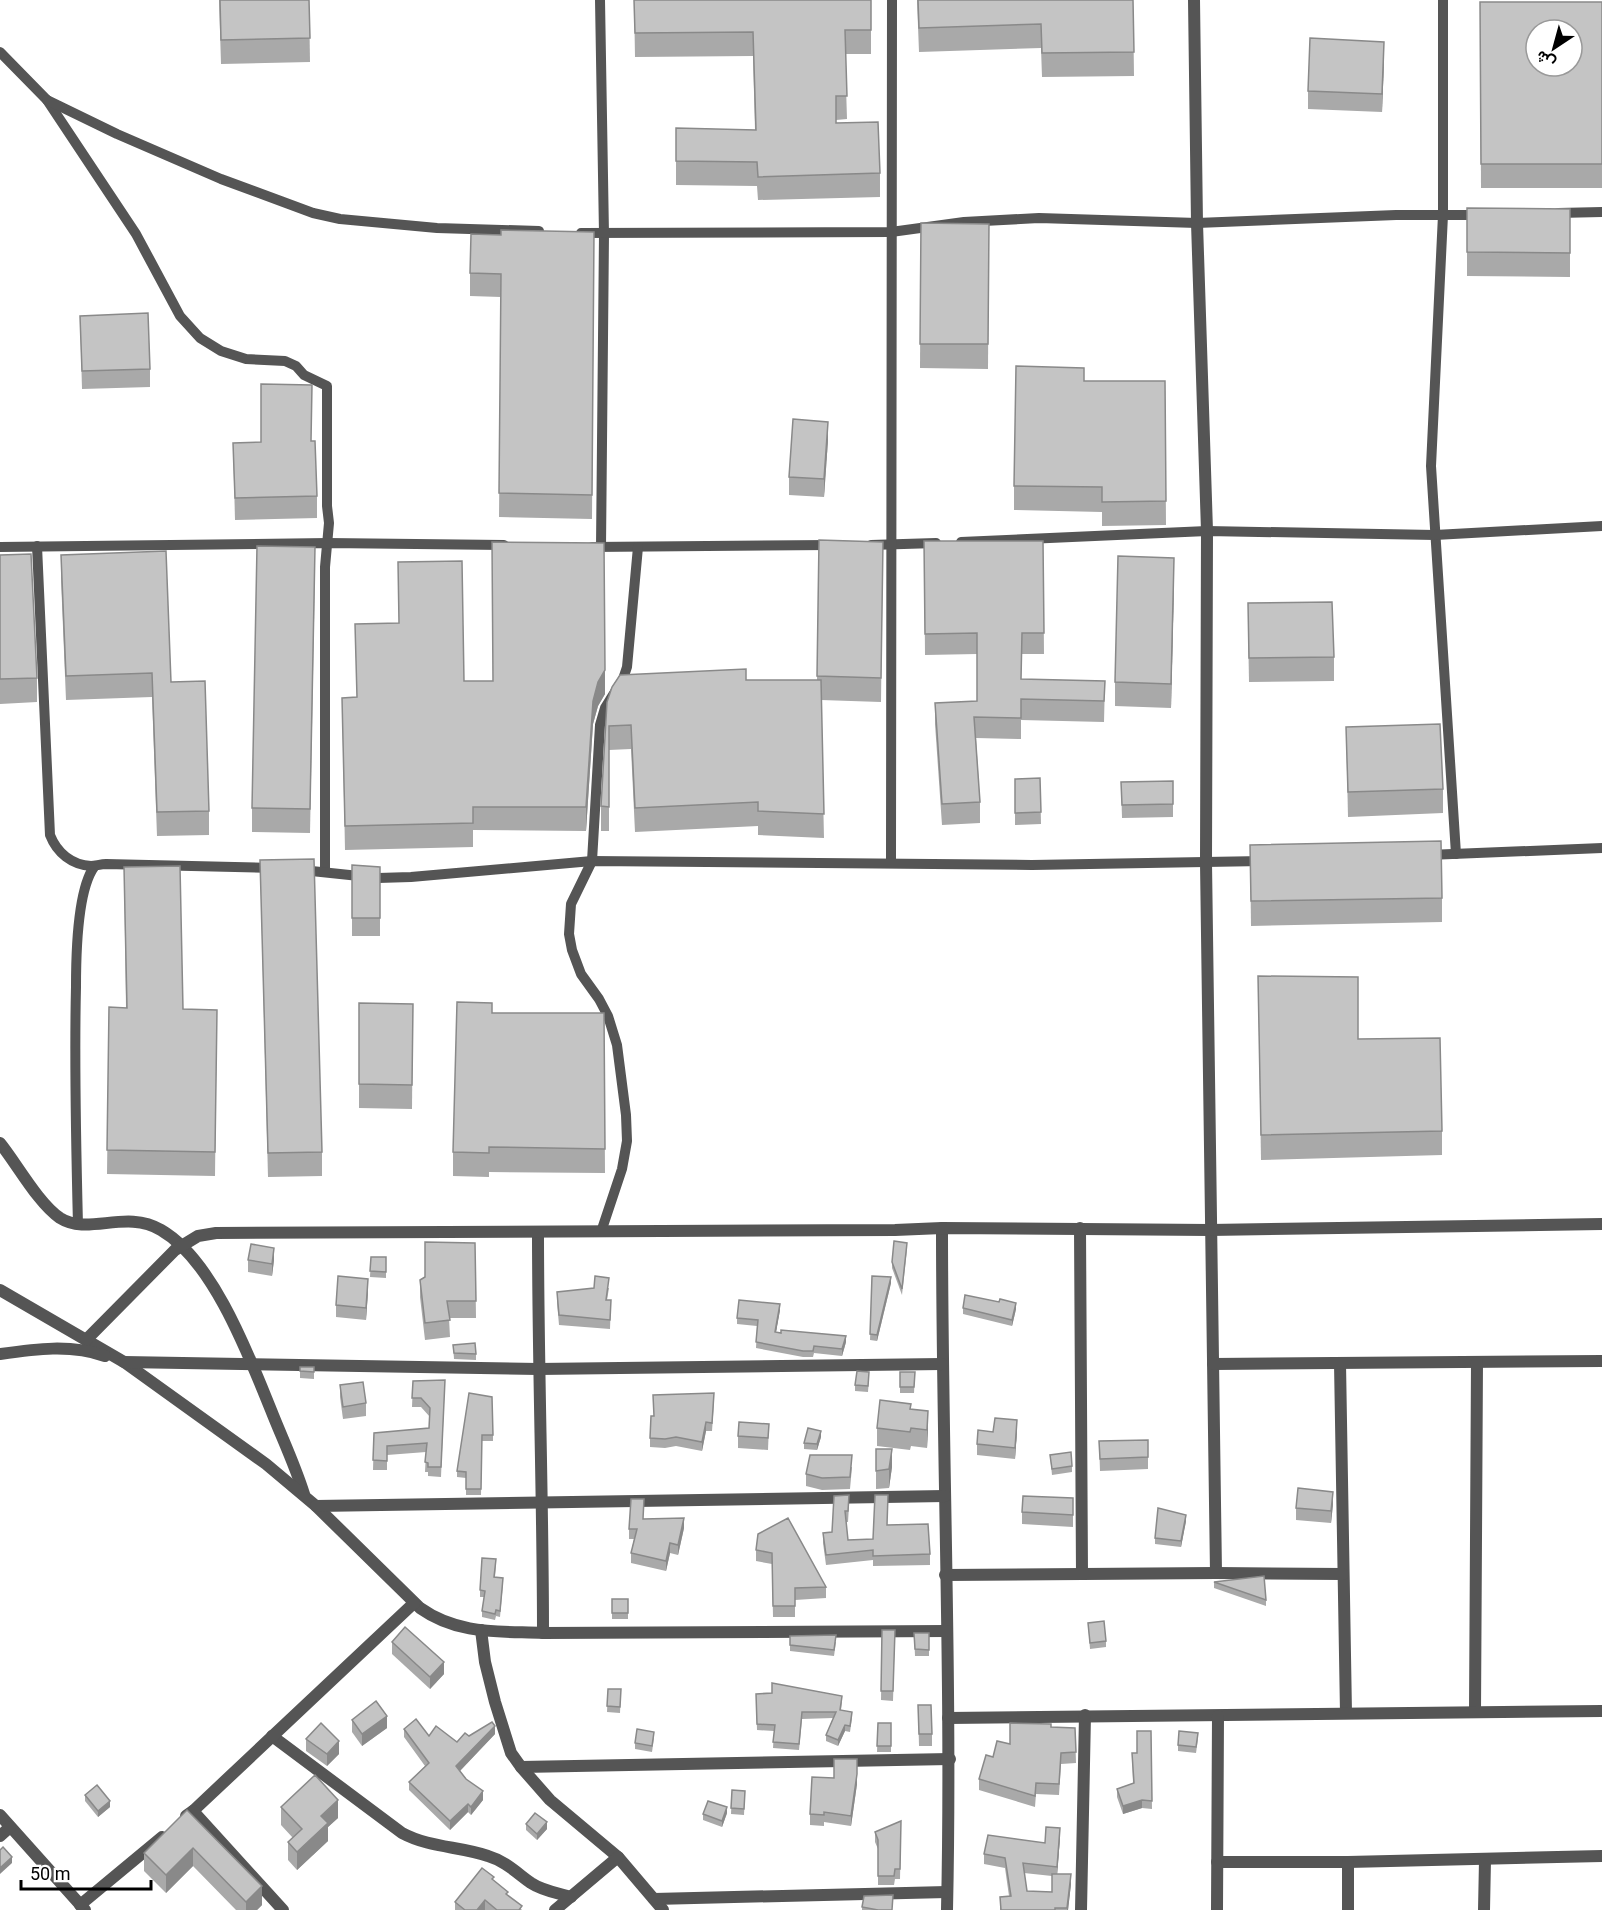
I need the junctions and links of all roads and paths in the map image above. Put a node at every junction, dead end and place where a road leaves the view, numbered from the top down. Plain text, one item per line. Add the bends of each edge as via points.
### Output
1 (600, 0) edge
2 (892, 0) edge
3 (1194, 0) edge
4 (1443, 0) edge
5 (0, 52) edge
6 (47, 100) junction
7 (1602, 212) edge
8 (1549, 213) edge
9 (1490, 214) edge
10 (1443, 215) junction
11 (1197, 223) junction
12 (556, 232) edge
13 (568, 232) edge
14 (891, 232) junction
15 (604, 234) junction
16 (1602, 526) edge
17 (1207, 531) junction
18 (1435, 535) junction
19 (328, 543) junction
20 (891, 544) junction
21 (37, 546) junction
22 (513, 546) edge
23 (0, 547) edge
24 (580, 547) edge
25 (602, 547) junction
26 (638, 547) junction
27 (1602, 848) edge
28 (1456, 854) junction
29 (1422, 855) edge
30 (1274, 860) edge
31 (592, 861) junction
32 (891, 863) junction
33 (1206, 863) junction
34 (94, 867) junction
35 (281, 869) edge
36 (293, 869) edge
37 (325, 872) junction
38 (0, 1143) edge
39 (1602, 1224) edge
40 (78, 1225) junction
41 (942, 1228) junction
42 (1080, 1228) junction
43 (1210, 1230) junction
44 (538, 1232) junction
45 (601, 1232) junction
46 (182, 1245) junction
47 (0, 1290) edge
48 (86, 1340) junction
49 (0, 1354) edge
50 (1602, 1361) edge
51 (124, 1362) junction
52 (1477, 1362) junction
53 (1341, 1363) junction
54 (253, 1364) junction
55 (1213, 1364) junction
56 (942, 1365) junction
57 (538, 1369) junction
58 (305, 1496) junction
59 (945, 1496) junction
60 (543, 1502) junction
61 (316, 1506) junction
62 (1216, 1573) junction
63 (1082, 1574) junction
64 (1343, 1574) junction
65 (945, 1575) junction
66 (414, 1603) junction
67 (481, 1630) junction
68 (947, 1631) junction
69 (543, 1634) junction
70 (1602, 1711) edge
71 (1475, 1712) junction
72 (1346, 1713) junction
73 (1085, 1715) junction
74 (1218, 1716) junction
75 (948, 1718) junction
76 (272, 1736) junction
77 (950, 1759) junction
78 (520, 1767) junction
79 (193, 1811) junction
80 (0, 1815) edge
81 (10, 1827) junction
82 (0, 1836) edge
83 (1602, 1856) edge
84 (618, 1857) junction
85 (1485, 1860) junction
86 (1217, 1862) junction
87 (1348, 1862) junction
88 (947, 1892) junction
89 (571, 1897) junction
90 (654, 1899) junction
91 (83, 1907) edge
92 (284, 1910) edge
93 (555, 1910) edge
94 (663, 1910) edge
95 (947, 1910) edge
96 (1081, 1910) edge
97 (1217, 1910) edge
98 (1348, 1910) edge
99 (1484, 1910) edge

1 - 15 lane
2 - 14 lane
3 - 11 street
4 - 10 lane
5 - 6 lane
6 - 12 lane via 221,179 313,213 437,228
6 - 19 lane via 136,234 180,316 200,338 221,351 246,358 285,361 327,386
7 - 8 lane
9 - 10 lane
10 - 11 lane
10 - 18 lane via 1431,466
11 - 14 lane via 1039,218 964,222
11 - 17 street
13 - 15 lane
14 - 15 lane
14 - 20 lane
15 - 25 lane
16 - 18 lane
17 - 18 lane
17 - 20 lane
17 - 33 street
18 - 28 lane
19 - 21 lane
19 - 22 lane
19 - 37 lane
20 - 26 lane
20 - 32 lane
21 - 23 lane
21 - 34 lane via 50,835 64,856
24 - 25 lane
25 - 26 lane
26 - 31 lane via 627,667 600,725
27 - 28 lane
28 - 29 lane
30 - 33 lane
31 - 32 lane
31 - 37 lane via 411,877
31 - 45 lane via 572,904 569,934 581,974 608,1016 617,1045 627,1141
32 - 33 lane
33 - 43 street
34 - 35 lane via 105,864
34 - 40 lane via 80,913 77,943 74,1039
36 - 37 lane
38 - 40 street via 49,1208
39 - 43 street
40 - 46 street via 130,1220 146,1223
41 - 42 street
41 - 45 street
41 - 56 street
42 - 43 street
42 - 63 street
43 - 55 street
44 - 45 street
44 - 46 street via 216,1233 198,1236
44 - 57 street
46 - 48 street
46 - 54 street via 208,1280
47 - 48 street
48 - 51 street
49 - 51 street via 64,1348
50 - 52 street
51 - 54 street
51 - 58 street
52 - 53 street
52 - 71 street
53 - 55 street
53 - 64 street
54 - 57 street
54 - 58 street
55 - 62 street
56 - 57 street
56 - 59 street
57 - 60 street
58 - 61 street
59 - 60 street
59 - 65 street
60 - 61 street
60 - 69 street
61 - 66 street
62 - 63 street
62 - 64 street
63 - 65 street
64 - 72 street
65 - 68 street
66 - 67 street via 452,1626
66 - 76 street
67 - 69 street
67 - 78 street via 484,1662 495,1702 507,1742
68 - 69 street
68 - 75 street
70 - 71 street
71 - 72 street
72 - 74 street
73 - 74 street
73 - 75 street
73 - 96 street
74 - 86 street
75 - 77 street
76 - 79 street
76 - 89 street via 418,1842 489,1856 532,1884
77 - 78 street
77 - 88 street
78 - 84 street via 550,1800
79 - 91 street
79 - 92 street
80 - 81 street
81 - 82 street
81 - 91 street
83 - 85 street
84 - 89 street
84 - 90 street
85 - 87 street
85 - 99 street
86 - 87 street
86 - 97 street
87 - 98 street
88 - 90 street
88 - 95 street
89 - 93 street
90 - 94 street

